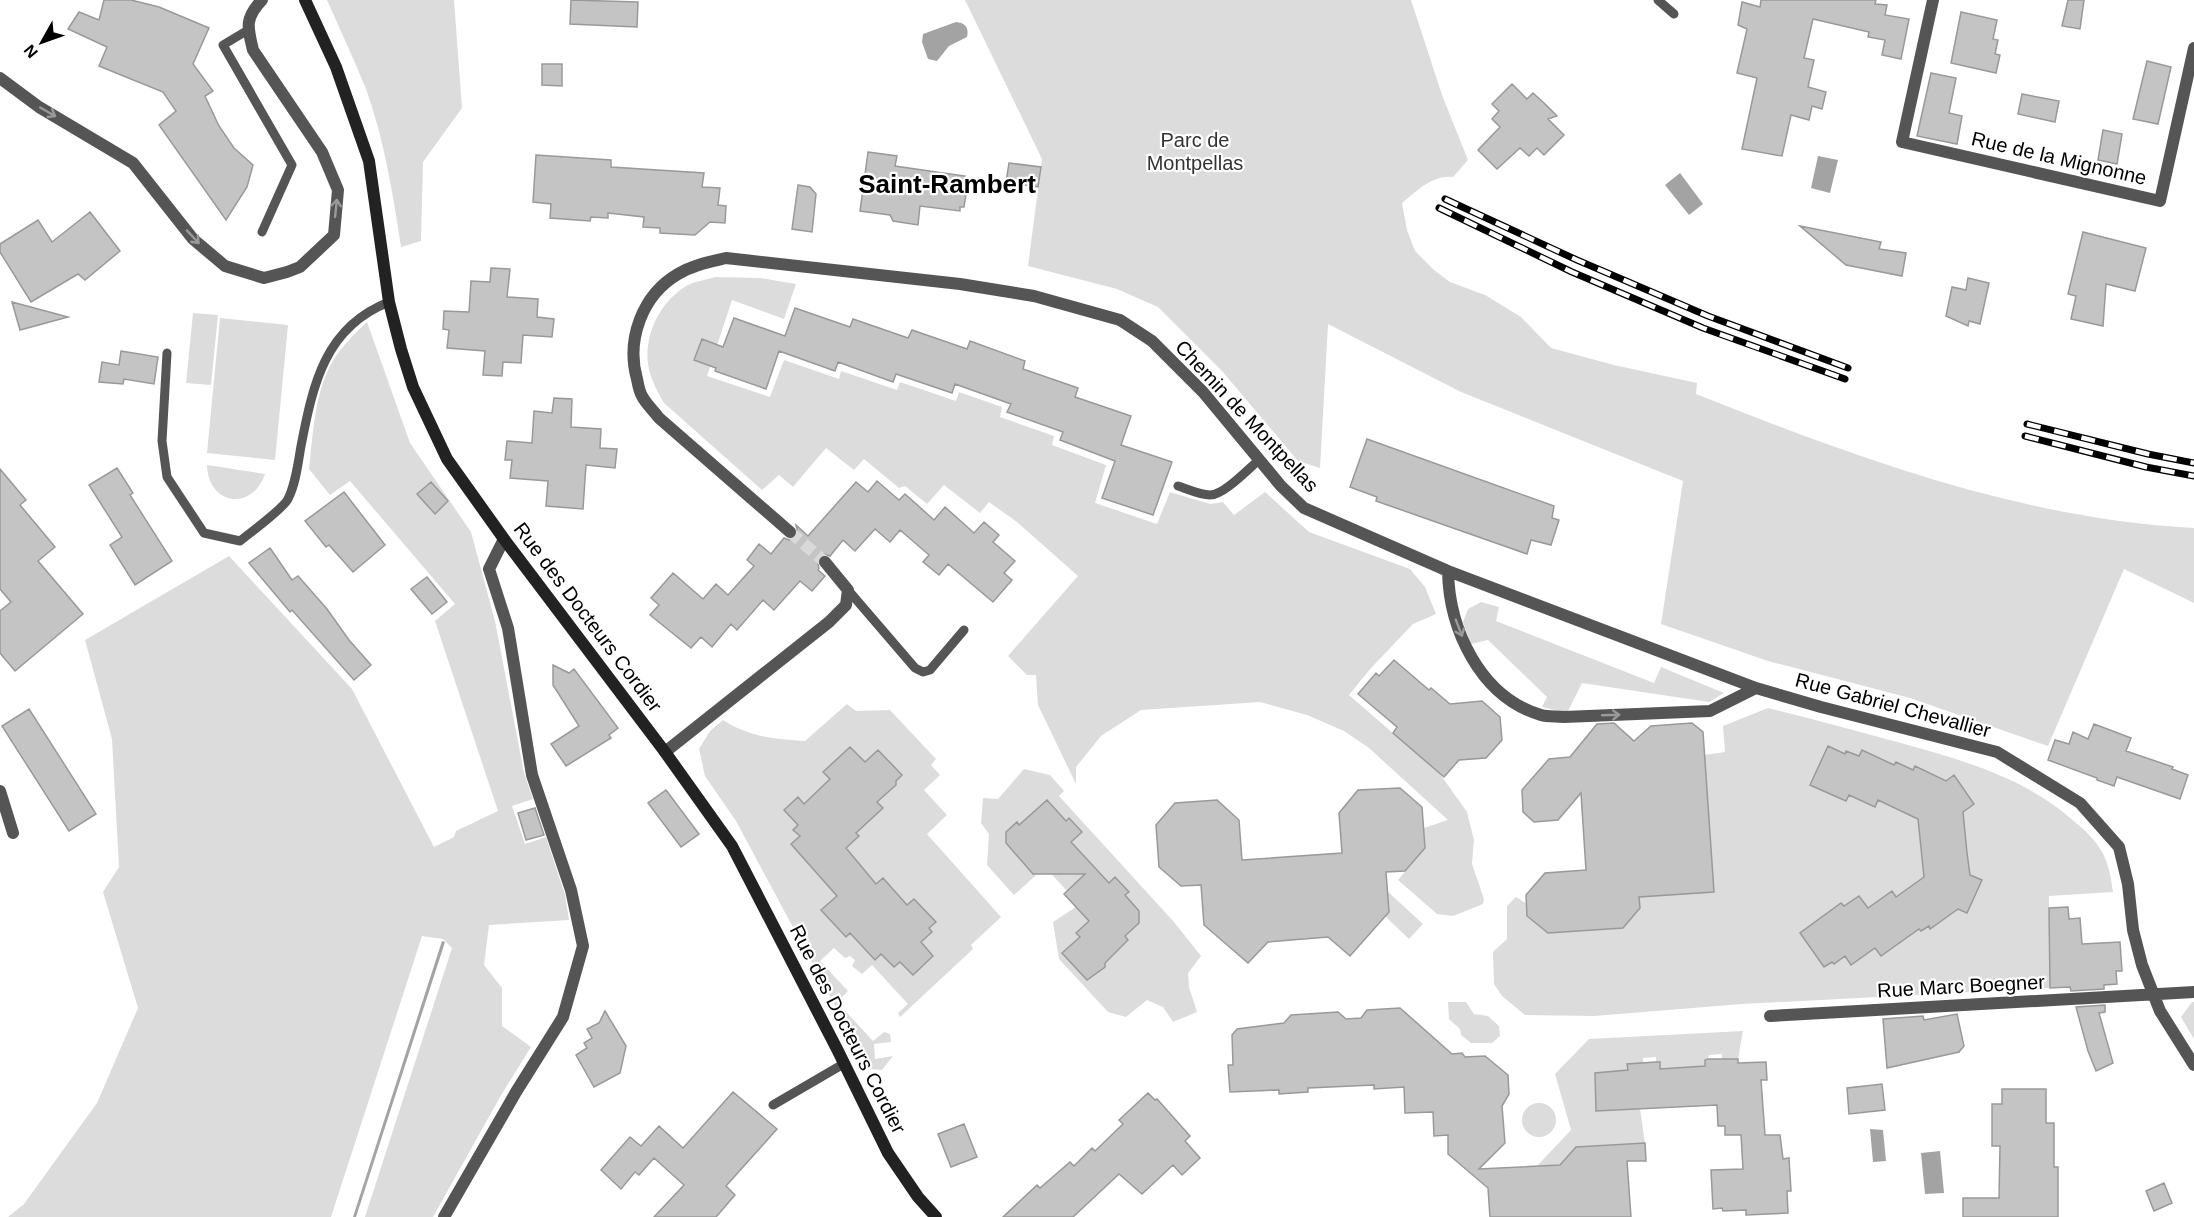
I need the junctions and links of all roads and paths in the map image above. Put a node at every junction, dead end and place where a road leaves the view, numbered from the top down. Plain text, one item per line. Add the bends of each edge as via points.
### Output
1 (262, 0) edge
2 (305, 0) edge
3 (1658, 0) edge
4 (1933, 0) edge
5 (1674, 14) dead end
6 (248, 30) junction
7 (2194, 48) edge
8 (0, 78) edge
9 (262, 231) dead end
10 (389, 302) junction
11 (166, 353) dead end
12 (1259, 460) junction
13 (1178, 486) dead end
14 (790, 532) tunnel mouth
15 (504, 538) junction
16 (825, 562) tunnel mouth
17 (1448, 571) junction
18 (848, 590) junction
19 (964, 630) dead end
20 (1756, 688) junction
21 (665, 752) junction
22 (0, 791) edge
23 (13, 833) dead end
24 (2194, 992) edge
25 (2154, 995) junction
26 (1770, 1016) dead end
27 (844, 1063) junction
28 (2194, 1065) edge
29 (773, 1105) dead end
30 (444, 1217) edge
31 (936, 1217) edge

1 - 6 street via 250,13
2 - 10 street, Rue des Docteurs Cordier via 336,67 369,160
3 - 5 lane
4 - 7 street, Rue de la Mignonne via 1902,142 2160,201
8 -> 6 street via 39,107 133,163 193,239 225,266 264,278 300,267 333,235 338,190 322,153 253,50
6 - 9 lane via 223,45 292,165
10 - 11 lane via 370,309 344,330 323,363 310,398 287,501 240,541 204,533 167,477 162,441
10 - 15 street, Rue des Docteurs Cordier via 412,385 447,459
12 - 13 lane via 1212,496
12 - 14 street, Chemin de Montpellas via 1203,392 1152,341 1112,316 1034,296 960,284 726,258 698,264 676,274 641,314 634,337 634,367 642,396 659,418
12 - 17 street, Chemin de Montpellas via 1304,508
15 - 21 street, Rue des Docteurs Cordier
15 - 30 street via 489,569 508,628 531,775 571,890 583,946 563,1017
16 - 18 street
17 - 20 street, Rue Gabriel Chevallier
17 -> 20 street via 1454,614 1470,657 1483,676 1514,703 1541,715 1710,711
18 - 19 lane via 915,668 924,672
18 - 21 street via 846,605 829,622
20 - 25 street, Rue Gabriel Chevallier via 1997,752 2080,803 2119,847 2133,930
21 - 27 street, Rue des Docteurs Cordier via 732,846
22 - 23 street
24 - 25 street, Rue Marc Boegner
25 - 26 street, Rue Marc Boegner
25 - 28 street, Rue Gabriel Chevallier
27 - 29 lane
27 - 31 street, Rue des Docteurs Cordier via 888,1153

